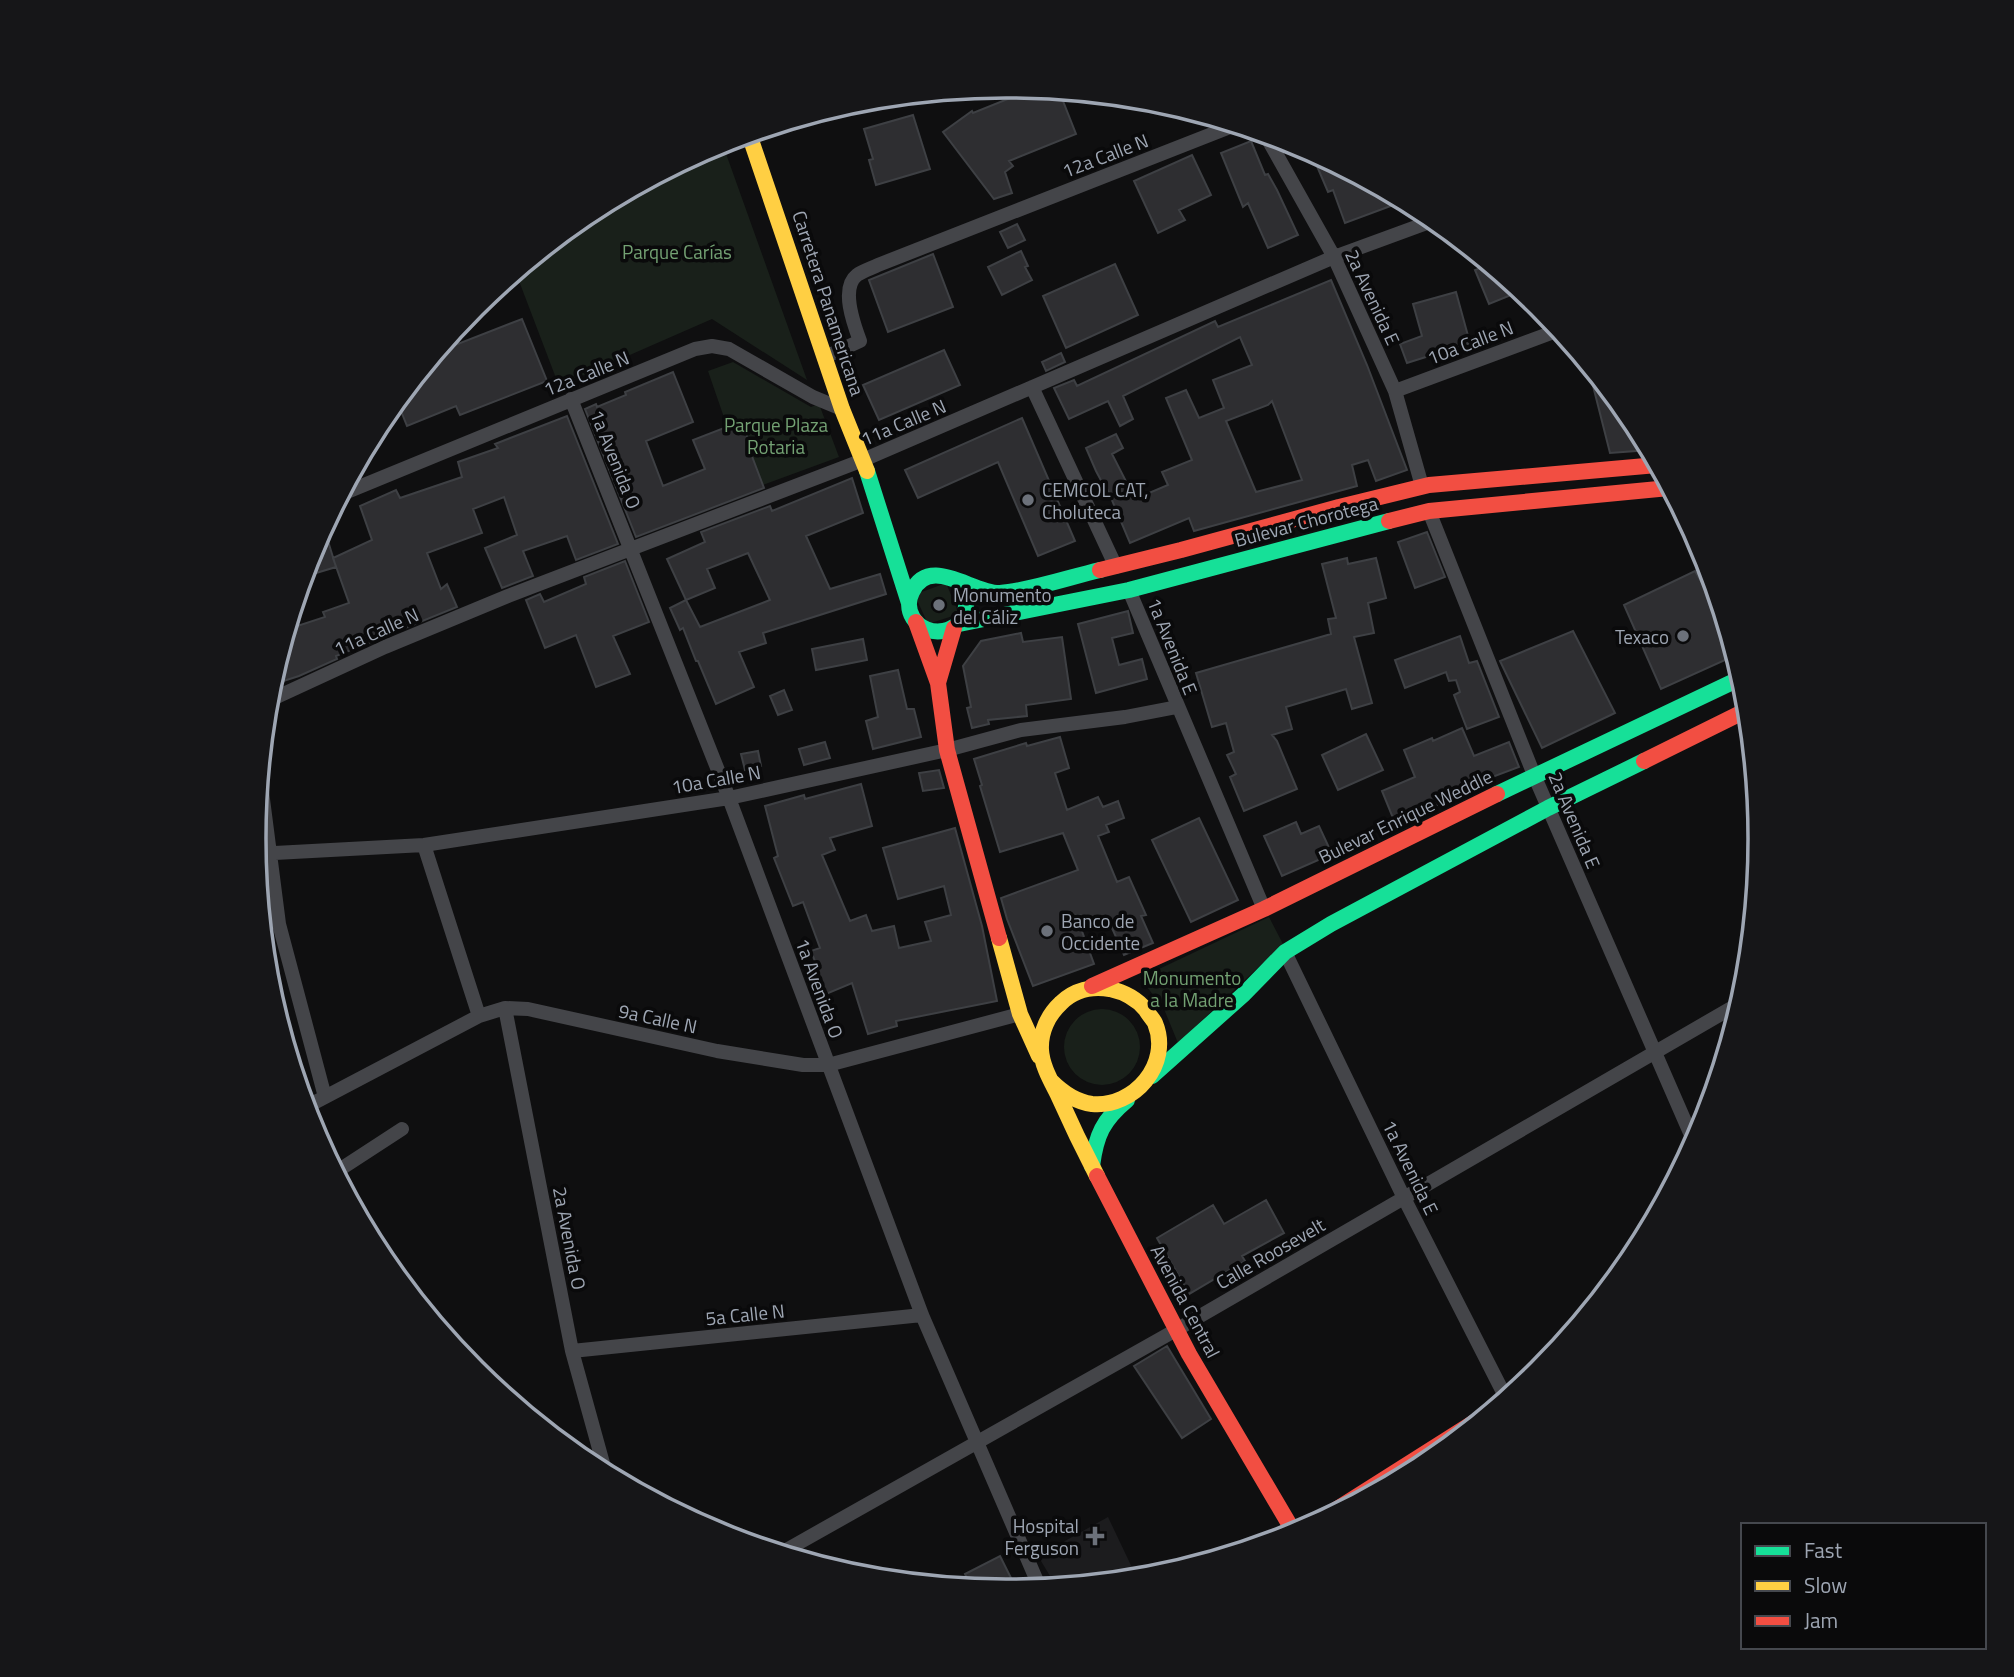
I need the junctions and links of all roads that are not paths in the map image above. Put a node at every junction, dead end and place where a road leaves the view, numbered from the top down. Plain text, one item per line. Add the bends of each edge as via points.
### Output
1 (1222, 130) edge
2 (753, 143) edge
3 (1273, 147) edge
4 (1421, 225) edge
5 (1334, 257) junction
6 (1549, 334) edge
7 (825, 357) junction
8 (1032, 387) junction
9 (1395, 391) junction
10 (571, 399) junction
11 (842, 408) junction
12 (863, 460) junction
13 (1646, 465) edge
14 (870, 485) junction
15 (1422, 486) junction
16 (355, 489) edge
17 (1659, 489) edge
18 (1429, 510) junction
19 (1313, 515) junction
20 (1320, 539) junction
21 (631, 548) junction
22 (1115, 567) junction
23 (932, 575) junction
24 (958, 582) junction
25 (1129, 590) junction
26 (909, 603) junction
27 (915, 622) junction
28 (956, 626) junction
29 (938, 683) junction
30 (1730, 683) edge
31 (281, 695) edge
32 (1177, 707) junction
33 (1737, 715) edge
34 (947, 751) junction
35 (1534, 775) junction
36 (729, 798) junction
37 (1548, 808) junction
38 (424, 845) junction
39 (267, 854) edge
40 (267, 873) edge
41 (1264, 909) junction
42 (1285, 952) junction
43 (1086, 989) junction
44 (1067, 997) junction
45 (505, 1008) junction
46 (1727, 1011) edge
47 (1020, 1014) junction
48 (479, 1016) junction
49 (1654, 1052) junction
50 (828, 1065) junction
51 (1043, 1065) junction
52 (1150, 1078) junction
53 (1051, 1081) junction
54 (1137, 1093) junction
55 (325, 1097) junction
56 (315, 1102) edge
57 (402, 1129) dead end
58 (1688, 1129) edge
59 (1092, 1166) junction
60 (344, 1167) edge
61 (1404, 1198) junction
62 (922, 1315) junction
63 (1175, 1330) junction
64 (572, 1351) junction
65 (1501, 1389) edge
66 (977, 1442) junction
67 (601, 1457) edge
68 (1289, 1523) edge
69 (791, 1547) edge
70 (1036, 1578) edge

1 - 7 street, 12a Calle N via 858,275 849,288 851,318 860,341
2 - 7 main road, Carretera Panamericana
3 - 5 street, 2a Avenida E
4 - 5 street, 11a Calle N
5 - 8 street, 11a Calle N
5 - 9 street, 2a Avenida E
6 - 9 street, 10a Calle N
7 - 11 main road, Carretera Panamericana
8 - 12 street, 11a Calle N
8 - 22 street
9 - 15 street, 2a Avenida E
10 - 11 street, 12a Calle N via 712,346 729,349 813,397
10 - 16 street, 12a Calle N
10 - 21 street, 1a Avenida O
11 - 12 main road, Carretera Panamericana
12 - 14 main road, Carretera Panamericana
12 - 21 street, 11a Calle N
13 - 15 main road, Bulevar Chorotega
14 - 23 main road, Carretera Panamericana via 899,544
14 - 26 main road, Carretera Panamericana
15 - 19 main road, Bulevar Chorotega
17 - 18 main road, Bulevar Chorotega
18 - 20 main road, Bulevar Chorotega
18 - 35 street, 2a Avenida E
19 - 20 main road
19 - 22 main road, Bulevar Chorotega
20 - 25 main road, Bulevar Chorotega
21 - 31 street, 11a Calle N via 396,642
21 - 36 street, 1a Avenida O
22 - 24 main road, Bulevar Chorotega via 996,593
23 - 24 main road
23 - 26 main road via 915,585
24 - 28 main road via 967,607
25 - 28 main road, Bulevar Chorotega
25 - 32 street, 1a Avenida E
26 - 27 main road
27 - 28 main road via 934,632
27 - 29 main road
28 - 29 main road
29 - 34 main road
30 - 35 main road, Bulevar Enrique Weddle
32 - 34 street, 10a Calle N via 1021,730
32 - 41 street, 1a Avenida E
33 - 37 main road
34 - 36 street, 10a Calle N
34 - 47 main road
35 - 37 street, 2a Avenida E
35 - 41 main road, Bulevar Enrique Weddle
36 - 38 street, 10a Calle N
36 - 50 street, 1a Avenida O
37 - 42 main road
37 - 49 street, 2a Avenida E
38 - 39 street, 10a Calle N
38 - 48 street
40 - 55 street
41 - 43 main road, Bulevar Enrique Weddle
42 - 52 main road
42 - 61 street, 1a Avenida E
43 - 44 main road
43 - 52 main road via 1125,993 1153,1020 1157,1059
44 - 47 main road
44 - 51 main road via 1044,1027
45 - 48 street, 9a Calle N
45 - 50 street, 9a Calle N via 528,1009 717,1051
45 - 64 street, 2a Avenida O
46 - 49 street, Calle Roosevelt
47 - 50 street, 9a Calle N
47 - 51 main road
48 - 55 street, 9a Calle N
49 - 58 street, 2a Avenida E
49 - 61 street, Calle Roosevelt
50 - 62 street, 1a Avenida O
51 - 53 main road
52 - 54 main road
53 - 54 main road via 1065,1094 1092,1104 1120,1102
53 - 59 main road, Avenida Central
54 - 59 main road via 1103,1122
55 - 56 street, 9a Calle N
57 - 60 street
59 - 63 main road, Avenida Central
61 - 63 street, Calle Roosevelt
61 - 65 street, 1a Avenida E
62 - 64 street, 5a Calle N
62 - 66 street, 1a Avenida O
63 - 66 street, Calle Roosevelt
63 - 68 main road, Avenida Central
64 - 67 street, 2a Avenida O
66 - 69 street, Calle Roosevelt
66 - 70 street, 1a Avenida O

